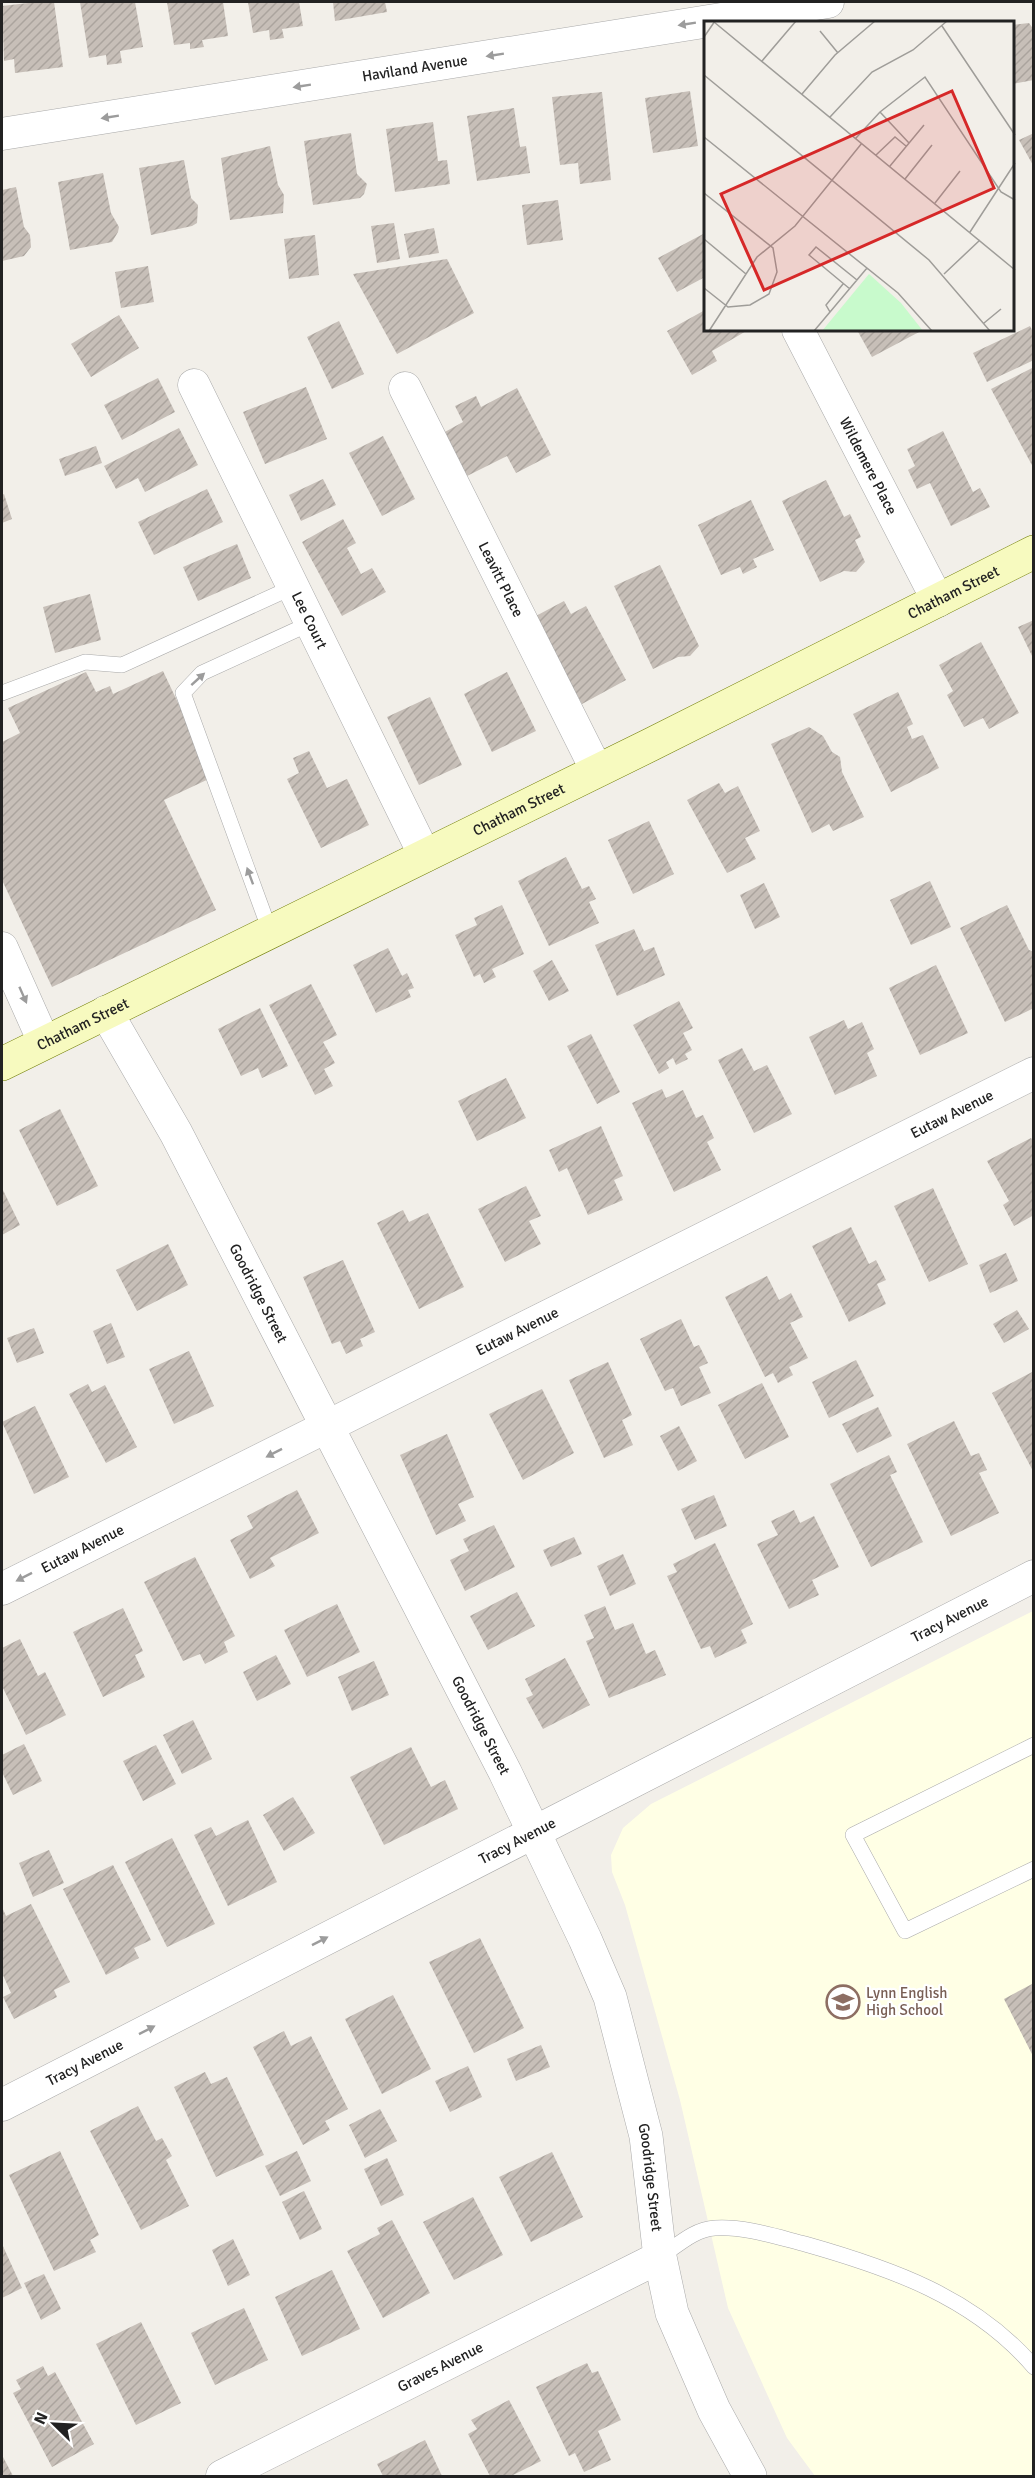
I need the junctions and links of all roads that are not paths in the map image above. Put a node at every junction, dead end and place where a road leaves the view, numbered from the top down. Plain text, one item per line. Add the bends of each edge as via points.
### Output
1 (828, 2) edge
2 (709, 21) edge
3 (704, 22) edge
4 (2, 134) edge
5 (799, 332) edge
6 (194, 385) dead end
7 (405, 388) dead end
8 (1034, 552) edge
9 (293, 587) junction
10 (938, 601) junction
11 (311, 623) junction
12 (2, 693) edge
13 (597, 771) junction
14 (425, 856) junction
15 (270, 931) junction
16 (2, 948) edge
17 (106, 1012) junction
18 (44, 1042) junction
19 (2, 1064) edge
20 (1034, 1073) edge
21 (326, 1427) junction
22 (1034, 1576) edge
23 (2, 1588) edge
24 (1034, 1745) edge
25 (534, 1831) junction
26 (1034, 1869) edge
27 (2, 2105) edge
28 (660, 2257) junction
29 (1034, 2367) edge
30 (222, 2476) edge
31 (750, 2476) edge

1 -> 2 street, Haviland Avenue
3 -> 4 street, Haviland Avenue
5 - 10 street, Wildemere Place
6 - 9 street, Lee Court
7 - 13 street, Leavitt Place
8 - 10 main road, Chatham Street
9 - 11 street, Lee Court
9 - 12 lane via 122,665 84,662
10 - 13 main road, Chatham Street
11 - 14 street, Lee Court
15 -> 11 lane via 183,693 202,673
13 - 14 main road, Chatham Street
14 - 15 main road, Chatham Street
15 - 17 main road, Chatham Street
16 -> 18 street
17 - 18 main road, Chatham Street
17 - 21 street, Goodridge Street via 176,1133
18 - 19 main road, Chatham Street
20 - 21 street, Eutaw Avenue
21 -> 23 street, Eutaw Avenue
21 - 25 street, Goodridge Street
22 - 25 street, Tracy Avenue
24 - 26 lane via 853,1835 905,1931
27 -> 25 street, Tracy Avenue
25 - 28 street, Goodridge Street via 610,1997 646,2136
28 - 29 lane via 696,2232 716,2228 769,2235 872,2263 923,2283 956,2302 994,2327
28 - 30 street, Graves Avenue
28 - 31 street, Goodridge Street via 672,2313 714,2410

